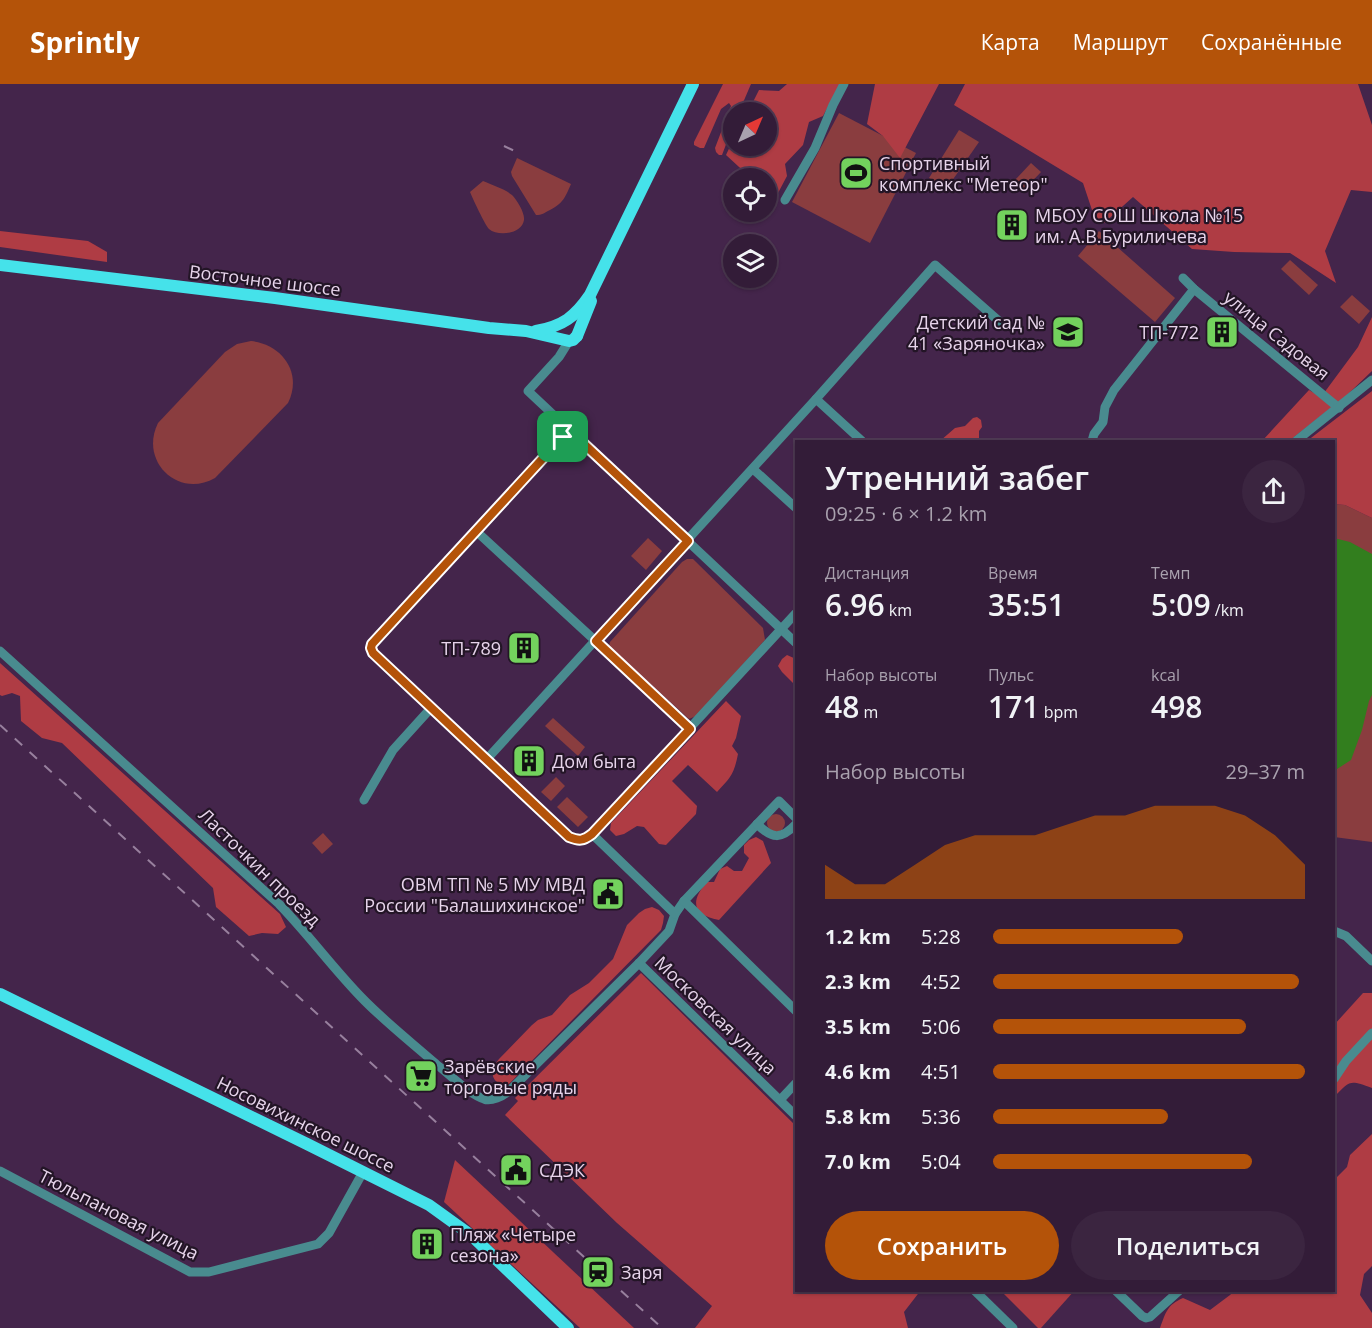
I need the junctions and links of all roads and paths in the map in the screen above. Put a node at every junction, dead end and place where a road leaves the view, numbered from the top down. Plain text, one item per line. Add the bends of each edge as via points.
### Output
1 (693, 84) edge
2 (844, 84) edge
3 (785, 200) dead end
4 (0, 265) edge
5 (1183, 278) dead end
6 (599, 279) junction
7 (1194, 289) junction
8 (565, 322) junction
9 (1001, 323) dead end
10 (526, 332) junction
11 (570, 339) junction
12 (1372, 380) edge
13 (816, 399) junction
14 (1339, 408) junction
15 (569, 430) junction
16 (861, 440) edge
17 (1092, 440) edge
18 (1297, 440) edge
19 (753, 469) junction
20 (795, 507) edge
21 (476, 531) junction
22 (688, 541) junction
23 (795, 614) edge
24 (782, 629) junction
25 (596, 641) junction
26 (795, 642) edge
27 (0, 651) edge
28 (431, 708) junction
29 (690, 729) junction
30 (486, 760) junction
31 (364, 800) dead end
32 (795, 817) edge
33 (757, 824) junction
34 (795, 825) edge
35 (592, 834) junction
36 (684, 901) junction
37 (675, 914) junction
38 (1335, 931) edge
39 (1372, 962) edge
40 (639, 963) junction
41 (0, 994) edge
42 (795, 1010) edge
43 (1372, 1033) edge
44 (1335, 1078) edge
45 (795, 1084) edge
46 (780, 1100) junction
47 (795, 1115) edge
48 (0, 1171) edge
49 (363, 1172) junction
50 (976, 1292) edge
51 (1117, 1292) edge
52 (1178, 1292) edge
53 (562, 1326) edge
54 (1013, 1328) edge

1 - 6 main road, Восточное шоссе
2 - 3 street via 815,148
4 - 10 main road, Восточное шоссе
5 - 7 street, улица Садовая
6 - 8 main road, Восточное шоссе via 584,304
6 - 11 main road, Восточное шоссе
7 - 14 street, улица Садовая
7 - 17 street via 1113,390
8 - 10 main road, Восточное шоссе
8 - 11 main road via 578,328
9 - 13 street via 935,265
10 - 11 main road, Восточное шоссе
11 - 15 street via 528,391
12 - 14 street
13 - 16 street
13 - 19 street
14 - 18 street
15 - 21 street
15 - 22 street
19 - 20 street
19 - 22 street
21 - 25 street
21 - 28 street via 372,644 373,653
22 - 24 street
22 - 25 street
23 - 24 street
24 - 26 street
24 - 29 street
25 - 29 street
25 - 30 street
27 - 40 street, Ласточкин проезд via 279,904 380,1016 483,1099 509,1091
28 - 30 street
28 - 31 street via 393,750
29 - 35 street
30 - 35 street via 569,837 578,841
32 - 33 street via 779,801
33 - 34 street via 778,836
33 - 36 street
35 - 37 street
36 - 37 street
36 - 42 street
37 - 40 street via 669,931
38 - 39 street via 1346,936
40 - 46 street, Московская улица
41 - 49 main road, Носовихинское шоссе
43 - 44 street
45 - 46 street
46 - 47 street, Московская улица
48 - 49 street, Тюльпановая улица via 190,1272 209,1272 318,1244 329,1233
49 - 53 main road, Носовихинское шоссе via 429,1205 464,1230
50 - 54 street
51 - 52 street via 1146,1317

